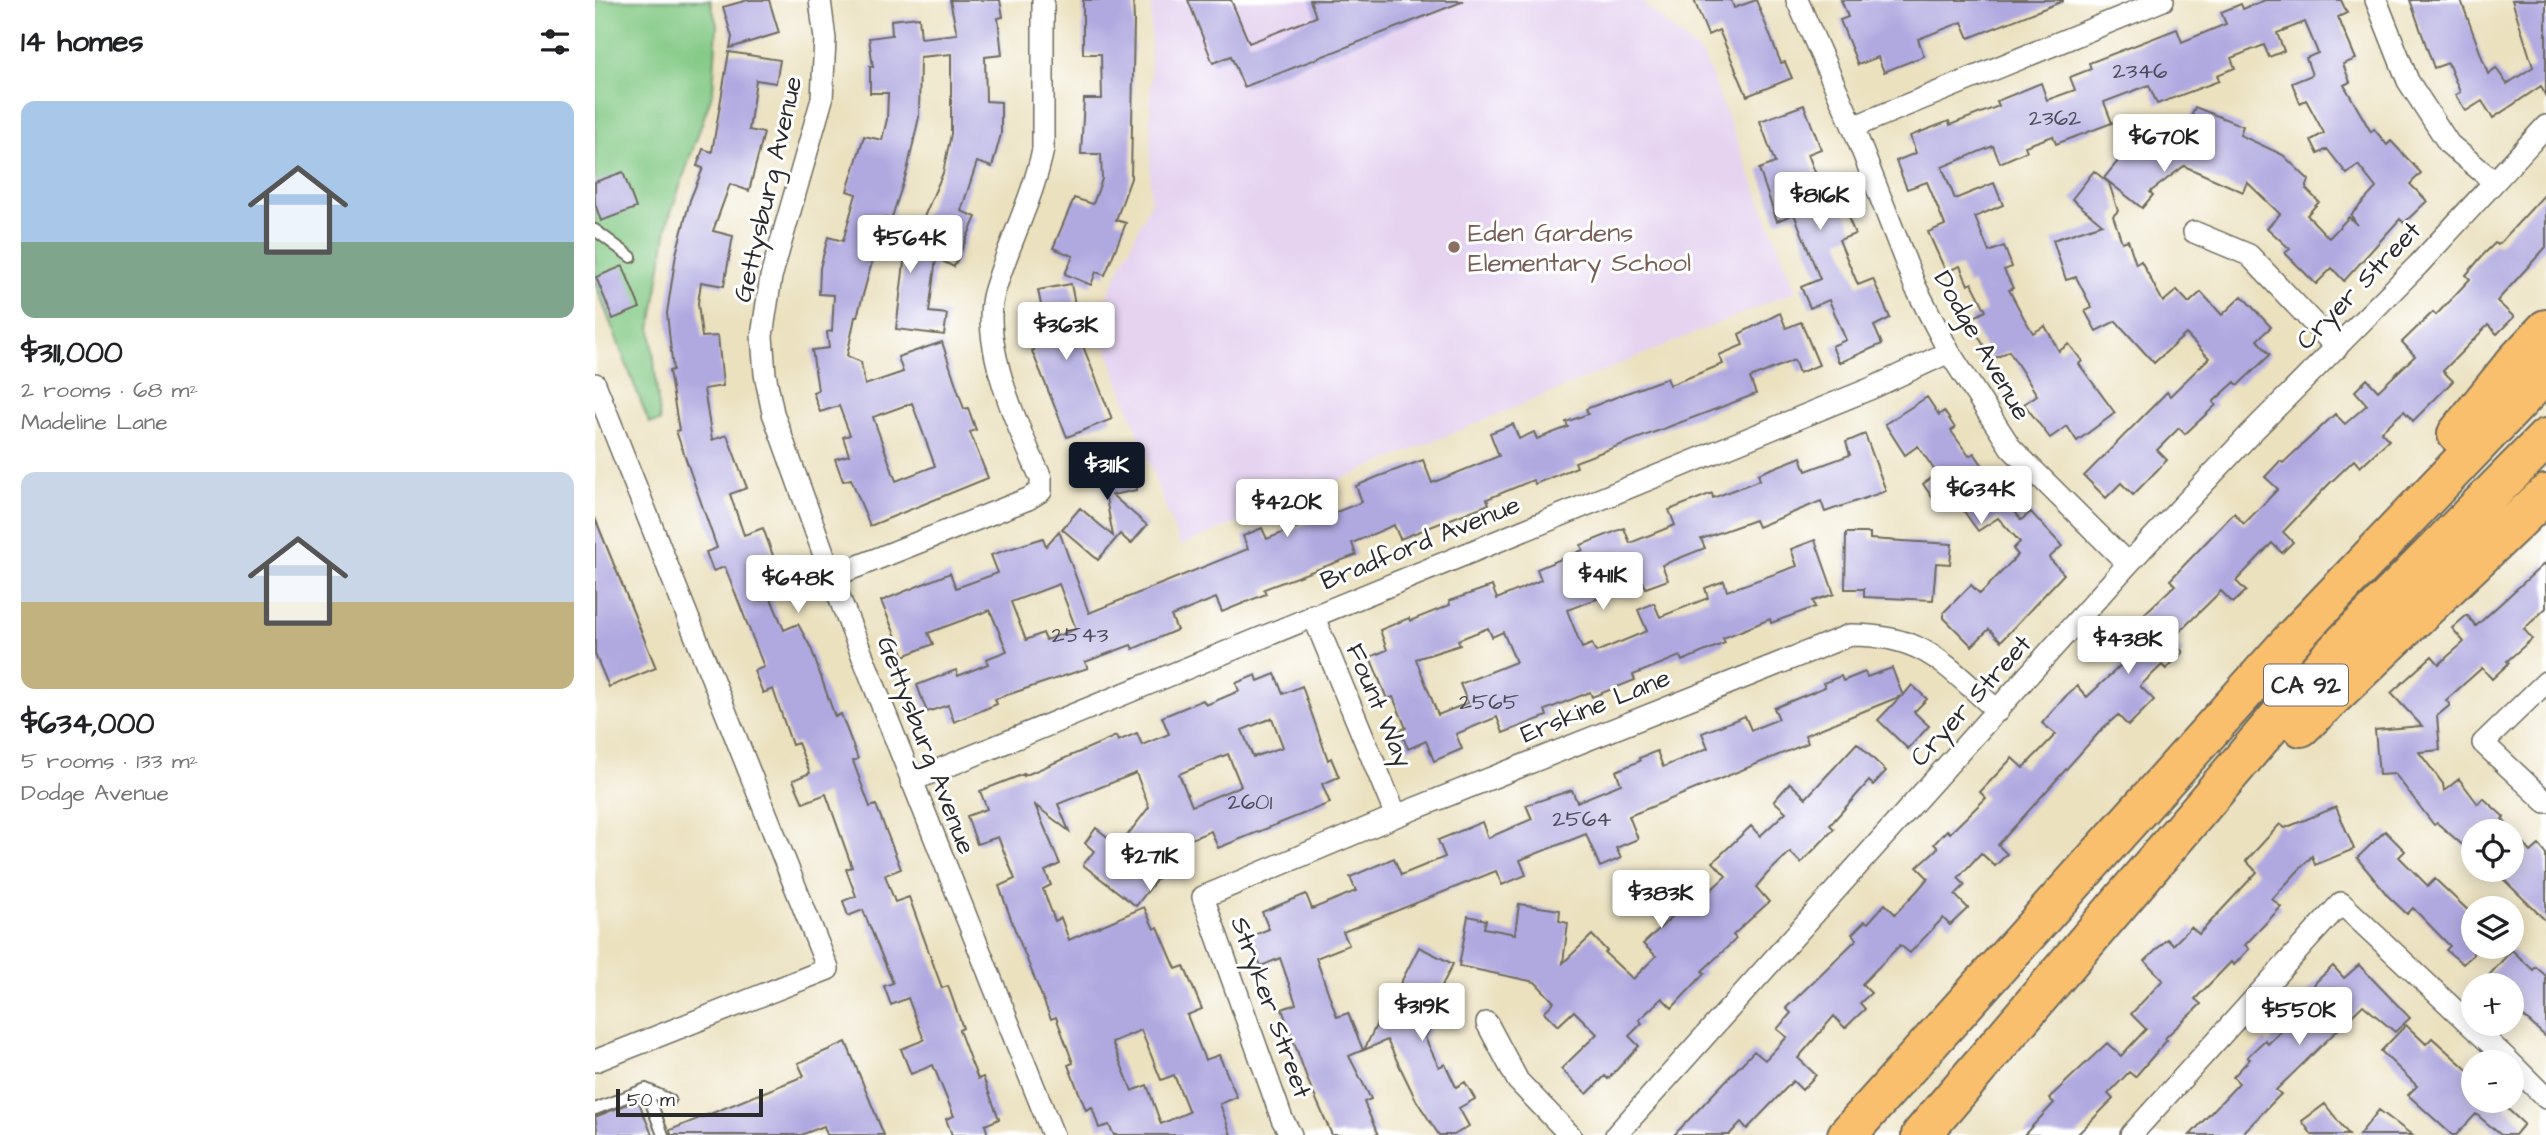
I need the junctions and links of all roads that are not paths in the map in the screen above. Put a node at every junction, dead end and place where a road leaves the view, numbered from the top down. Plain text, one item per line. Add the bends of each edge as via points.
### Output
1 (820, 0) edge
2 (1044, 0) edge
3 (1797, 0) edge
4 (2163, 0) edge
5 (2376, 0) edge
6 (2546, 126) edge
7 (1853, 127) junction
8 (2493, 181) junction
9 (595, 230) edge
10 (2194, 232) dead end
11 (631, 257) dead end
12 (2546, 329) edge
13 (2337, 348) junction
14 (1949, 352) junction
15 (2546, 373) edge
16 (595, 384) edge
17 (2546, 438) edge
18 (2546, 494) edge
19 (2128, 564) junction
20 (831, 577) junction
21 (1313, 615) junction
22 (2296, 635) junction
23 (2546, 682) edge
24 (1998, 711) junction
25 (911, 781) junction
26 (2546, 802) edge
27 (1396, 816) junction
28 (1203, 897) joint
29 (2082, 947) junction
30 (1487, 1023) dead end
31 (2497, 1050) edge
32 (595, 1061) edge
33 (2524, 1076) edge
34 (646, 1089) junction
35 (2546, 1098) edge
36 (670, 1100) dead end
37 (595, 1109) edge
38 (663, 1135) edge
39 (1053, 1135) edge
40 (1291, 1135) edge
41 (1570, 1135) edge
42 (1616, 1135) edge
43 (1847, 1135) edge
44 (1921, 1135) edge
45 (2131, 1135) edge

1 - 20 street, Gettysburg Avenue via 825,39 822,99 771,277 762,336 773,413
2 - 20 street via 1043,149 993,295 990,327 995,359 1041,478 1041,491
3 - 7 street, Dodge Avenue
4 - 7 street
5 - 8 street via 2408,81 2449,144
6 - 8 street, Cryer Street
7 - 14 street, Dodge Avenue via 1915,286
8 - 13 street, Cryer Street
9 - 11 lane
10 - 13 street via 2249,255
12 - 22 highway
13 - 19 street, Cryer Street
14 - 19 street, Dodge Avenue via 2011,448
14 - 21 street, Bradford Avenue
15 - 22 highway, CA 92
16 - 32 street via 828,969
17 - 29 highway, CA 92 via 2329,658
18 - 29 highway via 2346,681
19 - 24 street, Cryer Street
20 - 25 street, Gettysburg Avenue
21 - 25 street, Bradford Avenue
21 - 27 street, Fount Way
22 - 43 highway, CA 92
23 - 26 street via 2483,743
24 - 27 street, Erskine Lane via 1935,655 1912,643 1879,635 1850,635
24 - 42 street, Cryer Street
25 - 39 street, Gettysburg Avenue
27 - 28 street, Erskine Lane
28 - 40 street, Stryker Street
29 - 44 highway, CA 92
30 - 41 street via 1518,1081
31 - 45 street via 2341,903
33 - 35 street
34 - 36 lane
34 - 37 lane
34 - 38 lane

